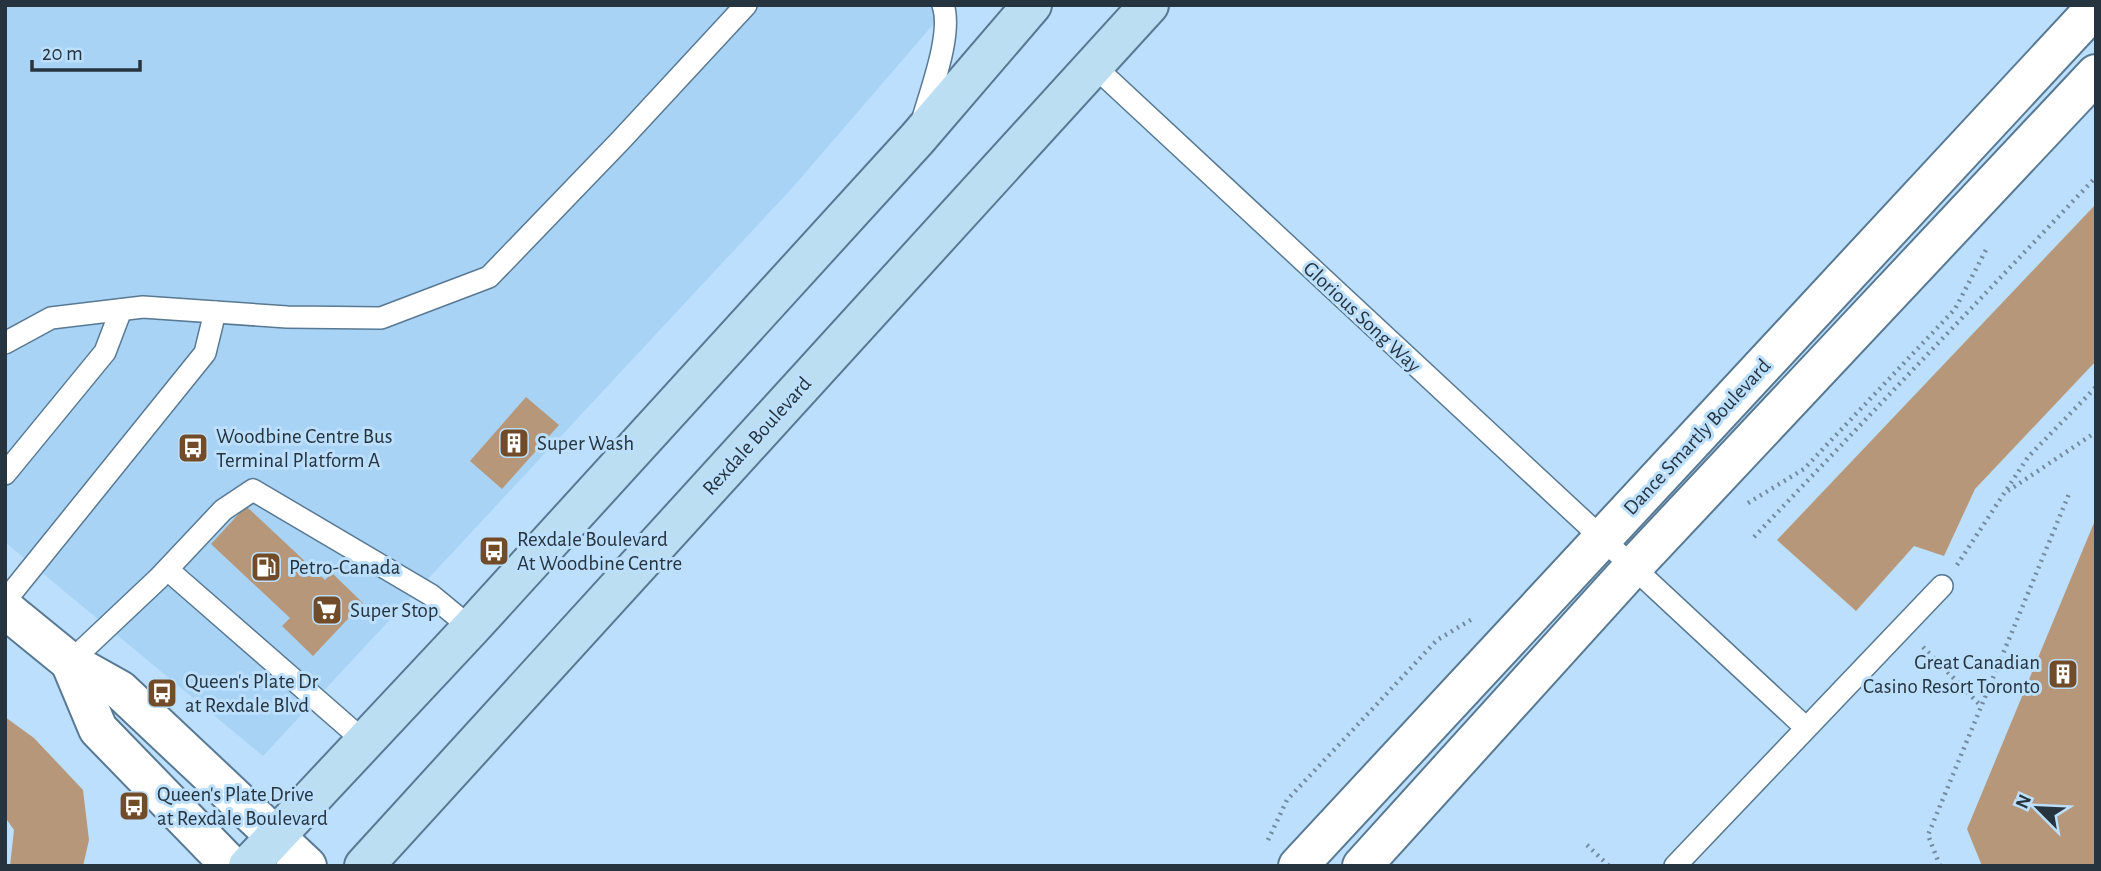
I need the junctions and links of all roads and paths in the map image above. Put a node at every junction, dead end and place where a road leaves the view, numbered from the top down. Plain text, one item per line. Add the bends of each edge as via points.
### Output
1 (746, 5) edge
2 (943, 5) edge
3 (1032, 5) edge
4 (1149, 5) edge
5 (2096, 7) edge
6 (1094, 66) junction
7 (2096, 74) edge
8 (917, 139) junction
9 (2096, 177) edge
10 (1990, 242) dead end
11 (121, 310) junction
12 (215, 312) junction
13 (5, 343) edge
14 (2096, 387) edge
15 (2096, 432) edge
16 (5, 474) edge
17 (2004, 493) junction
18 (2069, 494) dead end
19 (1745, 505) dead end
20 (1754, 537) dead end
21 (1600, 539) junction
22 (1632, 568) junction
23 (167, 570) junction
24 (1942, 586) joint
25 (5, 601) edge
26 (5, 609) edge
27 (1479, 615) dead end
28 (471, 628) junction
29 (70, 662) junction
30 (1945, 671) dead end
31 (1981, 706) junction
32 (1805, 727) junction
33 (365, 741) junction
34 (276, 837) junction
35 (1266, 844) dead end
36 (1587, 845) dead end
37 (231, 866) edge
38 (248, 866) edge
39 (307, 866) edge
40 (364, 866) edge
41 (1298, 866) edge
42 (1362, 866) edge
43 (1609, 866) edge
44 (1675, 866) edge
45 (1940, 866) edge

1 - 12 lane via 489,277 381,318
2 - 8 lane via 941,49
3 - 8 main road
4 - 6 main road, Rexdale Boulevard
5 - 21 street, Dance Smartly Boulevard
6 - 21 lane, Glorious Song Way
6 - 40 main road, Rexdale Boulevard
7 - 22 street, Dance Smartly Boulevard
8 - 28 main road
9 - 20 path
10 - 19 path via 1955,309 1804,469
11 - 12 lane
11 - 13 lane via 51,318
11 - 16 lane via 105,352
12 - 25 lane via 205,353
14 - 17 path via 2028,457
15 - 17 path
17 - 24 path
18 - 31 path
21 - 22 lane, Glorious Song Way
21 - 41 street, Dance Smartly Boulevard
22 - 32 lane, Glorious Song Way
22 - 42 street, Dance Smartly Boulevard
23 - 28 lane via 223,510 253,490 431,596
23 - 29 lane
23 - 33 lane
24 - 32 lane
26 - 29 street
27 - 35 path via 1437,640 1287,800
28 - 33 main road
29 - 34 street via 120,690
29 - 37 street via 98,729
30 - 31 path
31 - 45 path via 1928,835
32 - 44 lane
33 - 34 main road
34 - 38 main road
34 - 39 street
36 - 43 path

